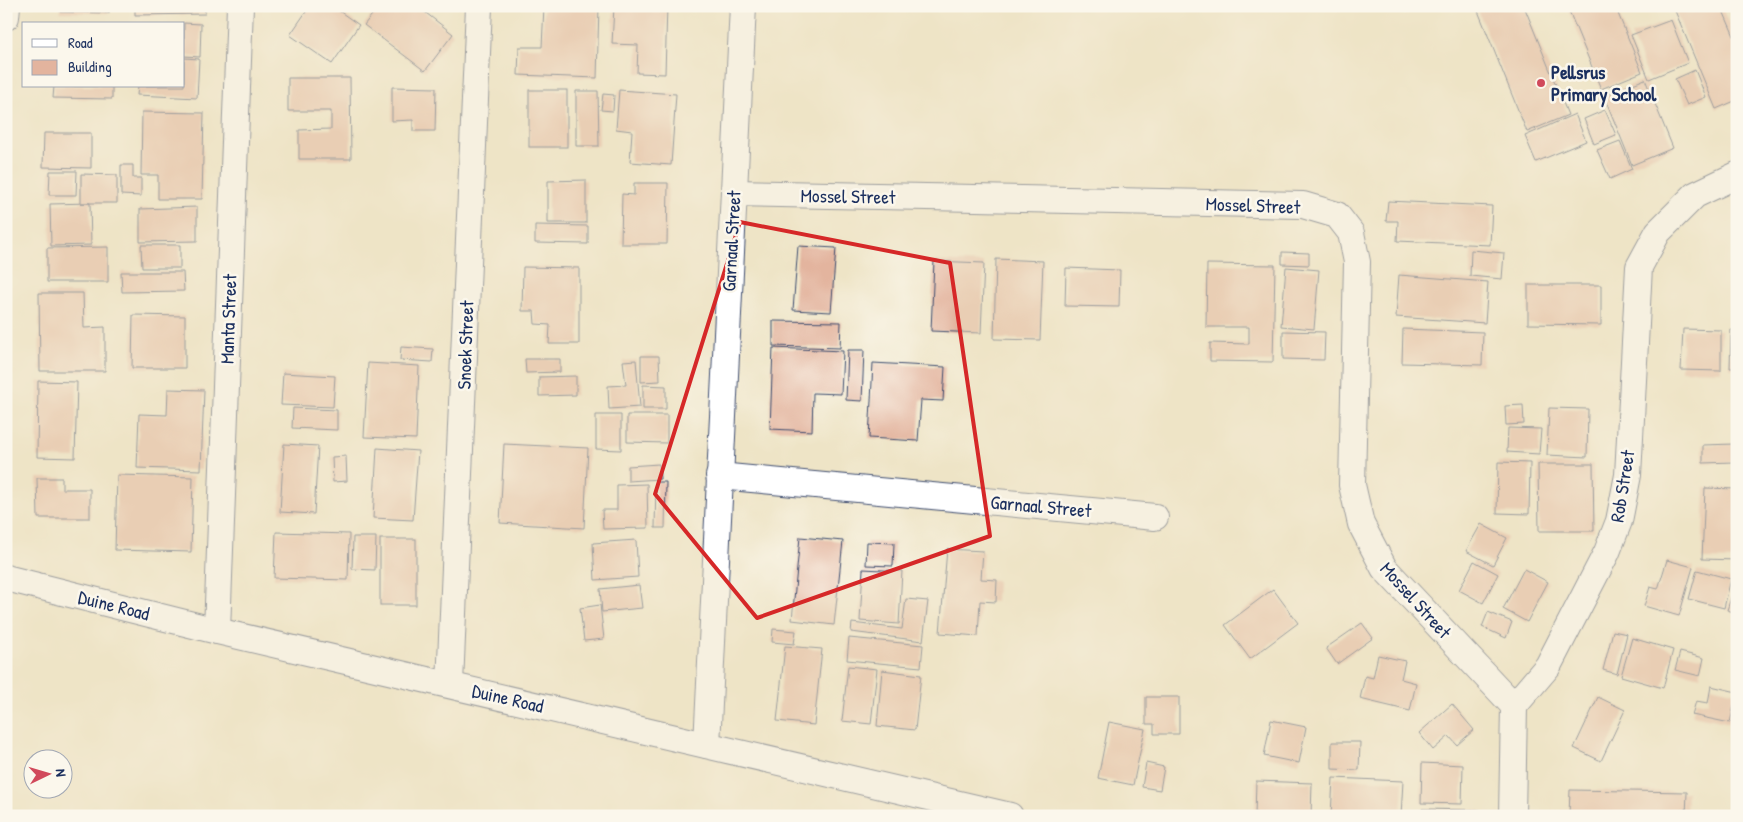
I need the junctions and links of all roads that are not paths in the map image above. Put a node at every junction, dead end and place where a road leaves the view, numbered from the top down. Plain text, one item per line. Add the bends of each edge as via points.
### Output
1 (7, 6) edge
2 (240, 6) edge
3 (479, 6) edge
4 (743, 6) edge
5 (6, 17) edge
6 (1737, 175) edge
7 (734, 193) junction
8 (719, 476) junction
9 (1155, 517) dead end
10 (6, 578) edge
11 (217, 631) junction
12 (450, 684) junction
13 (1514, 706) junction
14 (707, 745) junction
15 (1010, 816) edge
16 (1512, 816) edge

1 - 5 street
2 - 11 street, Manta Street
3 - 12 street, Snoek Street
4 - 7 street, Garnaal Street
6 - 13 street, Rob Street via 1694,195 1658,232 1639,267 1628,474 1619,521 1607,552 1548,666
7 - 8 street, Garnaal Street
7 - 13 street, Mossel Street via 1303,205 1337,215 1351,233 1357,262 1352,485 1361,524 1384,568
8 - 9 street, Garnaal Street
8 - 14 street, Garnaal Street
10 - 11 street, Duine Road
11 - 12 street, Duine Road
12 - 14 street, Duine Road
13 - 16 street
14 - 15 street, Duine Road

